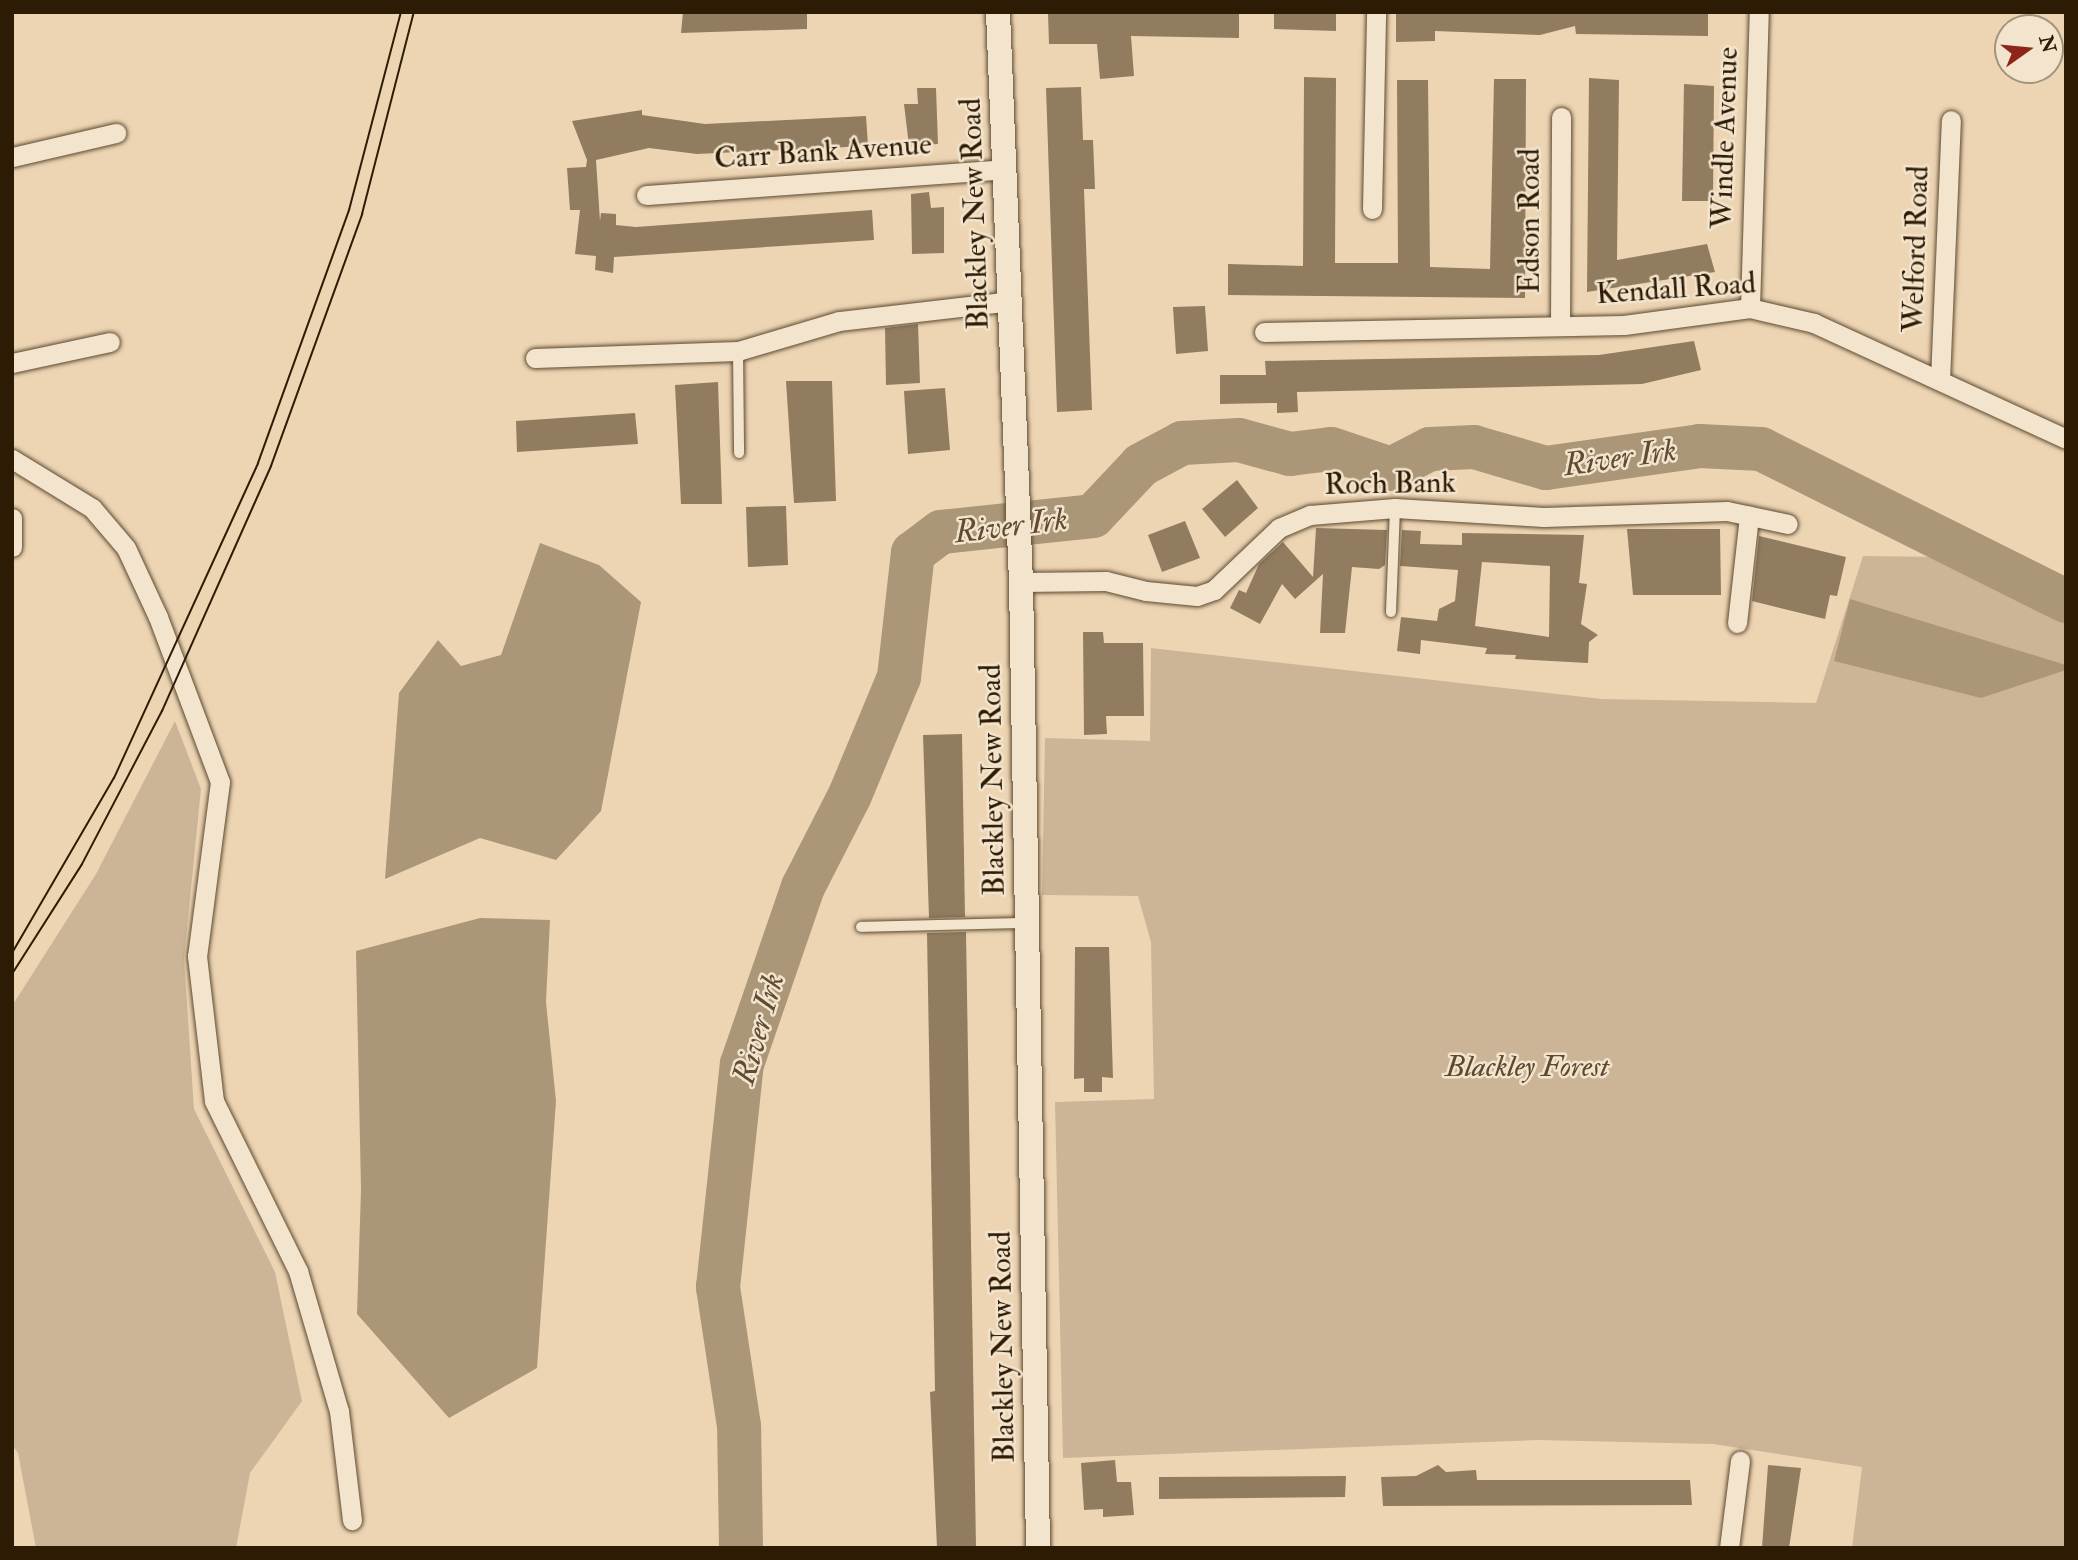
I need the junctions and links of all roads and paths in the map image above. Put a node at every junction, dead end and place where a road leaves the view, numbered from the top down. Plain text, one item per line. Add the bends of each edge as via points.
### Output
1 (998, 12) edge
2 (1376, 12) edge
3 (1759, 12) edge
4 (1561, 117) dead end
5 (1951, 120) dead end
6 (116, 133) dead end
7 (12, 157) edge
8 (1005, 169) junction
9 (646, 195) dead end
10 (1372, 209) dead end
11 (1010, 300) junction
12 (1750, 308) junction
13 (1560, 326) junction
14 (1264, 332) dead end
15 (110, 342) dead end
16 (738, 350) junction
17 (535, 358) dead end
18 (12, 363) edge
19 (1940, 380) junction
20 (2066, 439) edge
21 (739, 453) dead end
22 (12, 459) edge
23 (1395, 508) junction
24 (1749, 516) junction
25 (12, 518) edge
26 (1788, 524) dead end
27 (12, 547) edge
28 (1021, 582) junction
29 (1391, 611) dead end
30 (1737, 622) dead end
31 (1027, 923) junction
32 (860, 927) dead end
33 (1740, 1461) dead end
34 (352, 1520) dead end
35 (1038, 1548) edge
36 (1729, 1548) edge

1 - 8 street, Blackley New Road
2 - 10 street
3 - 12 street, Windle Avenue
4 - 13 street, Edson Road
5 - 19 street, Welford Road
6 - 7 street
8 - 9 street, Carr Bank Avenue
8 - 11 street, Blackley New Road
11 - 16 street via 839,321
11 - 28 street, Blackley New Road
12 - 13 street, Kendall Road via 1624,325
12 - 19 street, Kendall Road via 1814,323
13 - 14 street, Kendall Road
15 - 18 street
16 - 17 street
16 - 21 lane
19 - 20 street, Kendall Road
22 - 34 street via 92,508 126,548 158,617 220,782 197,956 214,1101 298,1271 339,1411
23 - 24 street, Roch Bank via 1544,517 1727,511
23 - 28 street, Roch Bank via 1310,515 1279,528 1214,590 1197,596 1106,581
23 - 29 lane
24 - 26 street, Roch Bank
24 - 30 street
25 - 27 street
28 - 31 street, Blackley New Road
31 - 32 lane
31 - 35 street, Blackley New Road
33 - 36 street

